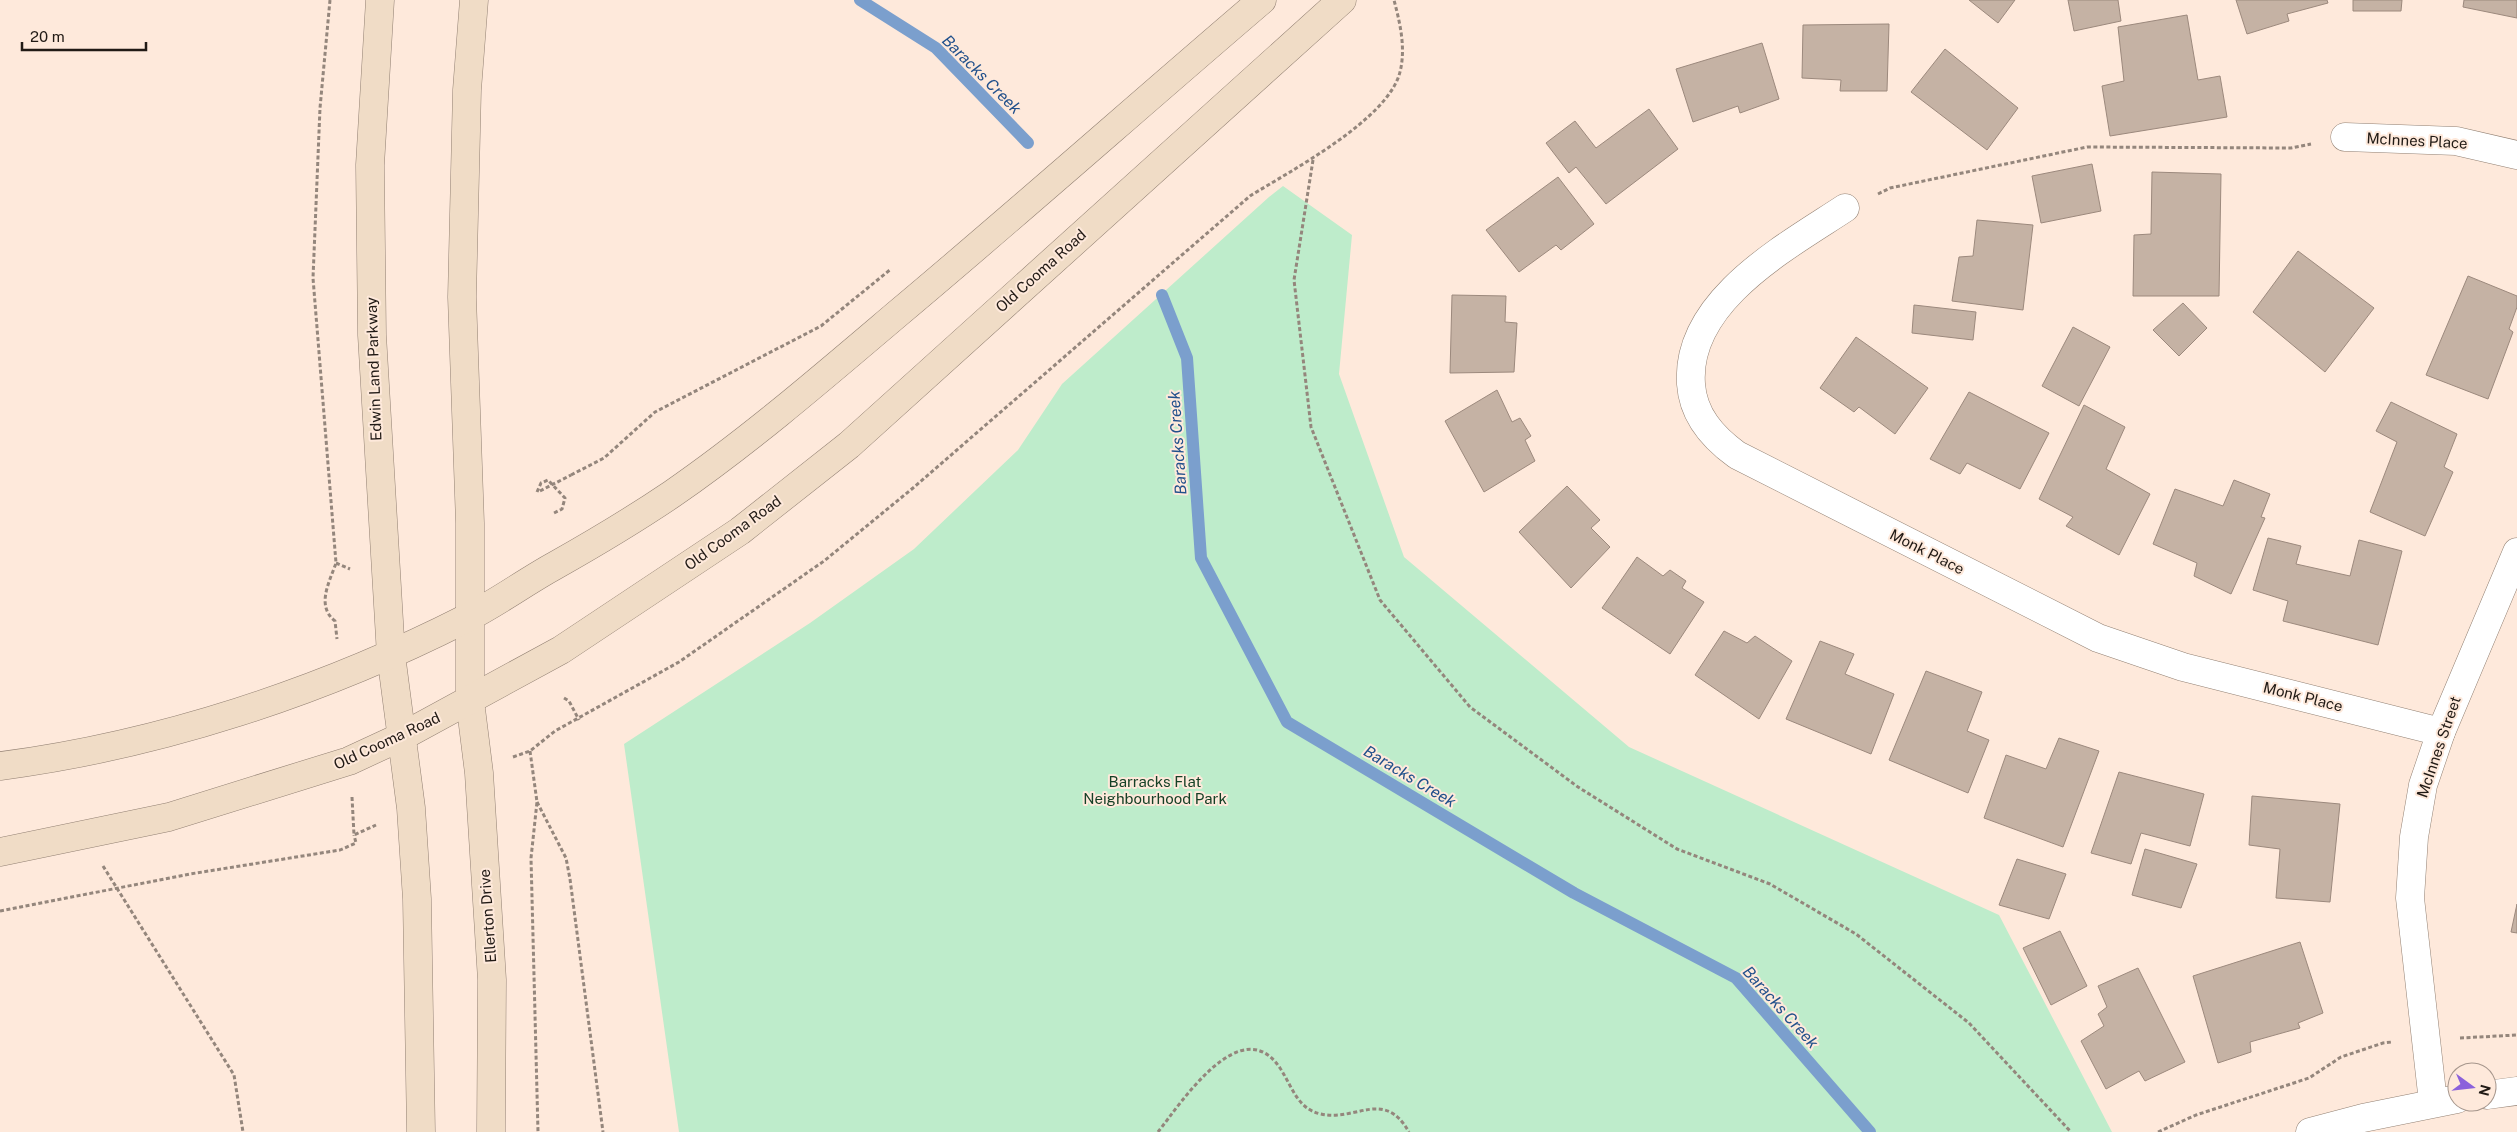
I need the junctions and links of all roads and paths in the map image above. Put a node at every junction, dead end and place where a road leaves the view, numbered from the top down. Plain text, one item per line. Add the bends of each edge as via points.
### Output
1 (330, 0) edge
2 (380, 0) edge
3 (474, 0) edge
4 (1262, 0) edge
5 (1342, 0) edge
6 (1394, 0) edge
7 (2345, 138) joint
8 (2517, 155) edge
9 (1313, 159) junction
10 (1845, 208) joint
11 (892, 268) dead end
12 (554, 513) dead end
13 (2517, 552) edge
14 (336, 563) junction
15 (356, 571) dead end
16 (469, 617) junction
17 (390, 655) junction
18 (340, 674) junction
19 (564, 698) dead end
20 (470, 701) junction
21 (579, 720) junction
22 (2441, 732) junction
23 (403, 736) junction
24 (530, 751) junction
25 (349, 761) junction
26 (0, 766) edge
27 (479, 773) junction
28 (537, 802) junction
29 (411, 808) junction
30 (86, 835) junction
31 (354, 835) junction
32 (0, 852) edge
33 (116, 889) junction
34 (0, 911) edge
35 (2517, 1035) edge
36 (2426, 1040) junction
37 (2517, 1091) edge
38 (2497, 1094) edge
39 (2445, 1100) edge
40 (243, 1132) edge
41 (421, 1132) edge
42 (492, 1132) edge
43 (538, 1132) edge
44 (603, 1132) edge
45 (1158, 1132) edge
46 (1409, 1132) edge
47 (2071, 1132) edge
48 (2158, 1132) edge
49 (2310, 1132) edge

1 - 14 path via 320,108 313,278
2 - 17 main road, Edwin Land Parkway via 370,165 372,335
3 - 16 main road via 467,90 462,297 470,524
4 - 16 main road via 792,404 672,494
5 - 20 main road, Old Cooma Road via 849,445 740,531 560,650
6 - 9 path via 1402,47 1402,63 1394,85 1384,101
7 - 8 street, McInnes Place via 2456,141
7 - 10 path via 2291,148 2087,147 1890,188
9 - 21 path via 1250,196 824,561 678,662
9 - 47 path via 1294,280 1310,427 1380,600 1470,707 1578,787 1677,849 1770,884 1856,934 1969,1023
10 - 22 street, Monk Place via 1788,245 1736,287 1704,329 1692,361 1692,394 1702,421 1718,441 1737,455 2098,638 2183,667
11 - 12 path, bridge via 821,326 655,412 604,458 571,475 540,491 537,492 541,484 548,480 565,498 562,509
13 - 22 street, McInnes Street
14 - 15 path
14 - 18 path via 324,601 328,615 335,621
16 - 17 main road
16 - 20 main road
17 - 18 main road
17 - 23 main road, Edwin Land Parkway
18 - 26 main road via 161,736 61,758
19 - 21 path
20 - 23 main road, Old Cooma Road
20 - 27 main road, Ellerton Drive
21 - 24 path via 555,731
22 - 36 street, McInnes Street via 2424,785 2414,837 2410,898
23 - 25 main road, Old Cooma Road
23 - 29 main road
24 - 27 path
24 - 28 path
25 - 30 main road, Old Cooma Road via 169,817
25 - 31 path
27 - 42 main road, Ellerton Drive via 492,980
28 - 43 path via 531,858
28 - 44 path via 566,858
29 - 31 path
29 - 41 main road via 417,899
30 - 32 main road, Old Cooma Road
30 - 33 path
31 - 33 path via 356,843 340,850
33 - 34 path
33 - 40 path via 234,1075
35 - 36 path
36 - 39 street, McInnes Street
36 - 48 path via 2383,1043 2340,1057 2309,1078 2196,1115
37 - 38 street
39 - 49 street
45 - 46 path via 1219,1060 1247,1050 1256,1050 1274,1060 1296,1097 1309,1110 1334,1116 1372,1108 1383,1109 1397,1116

